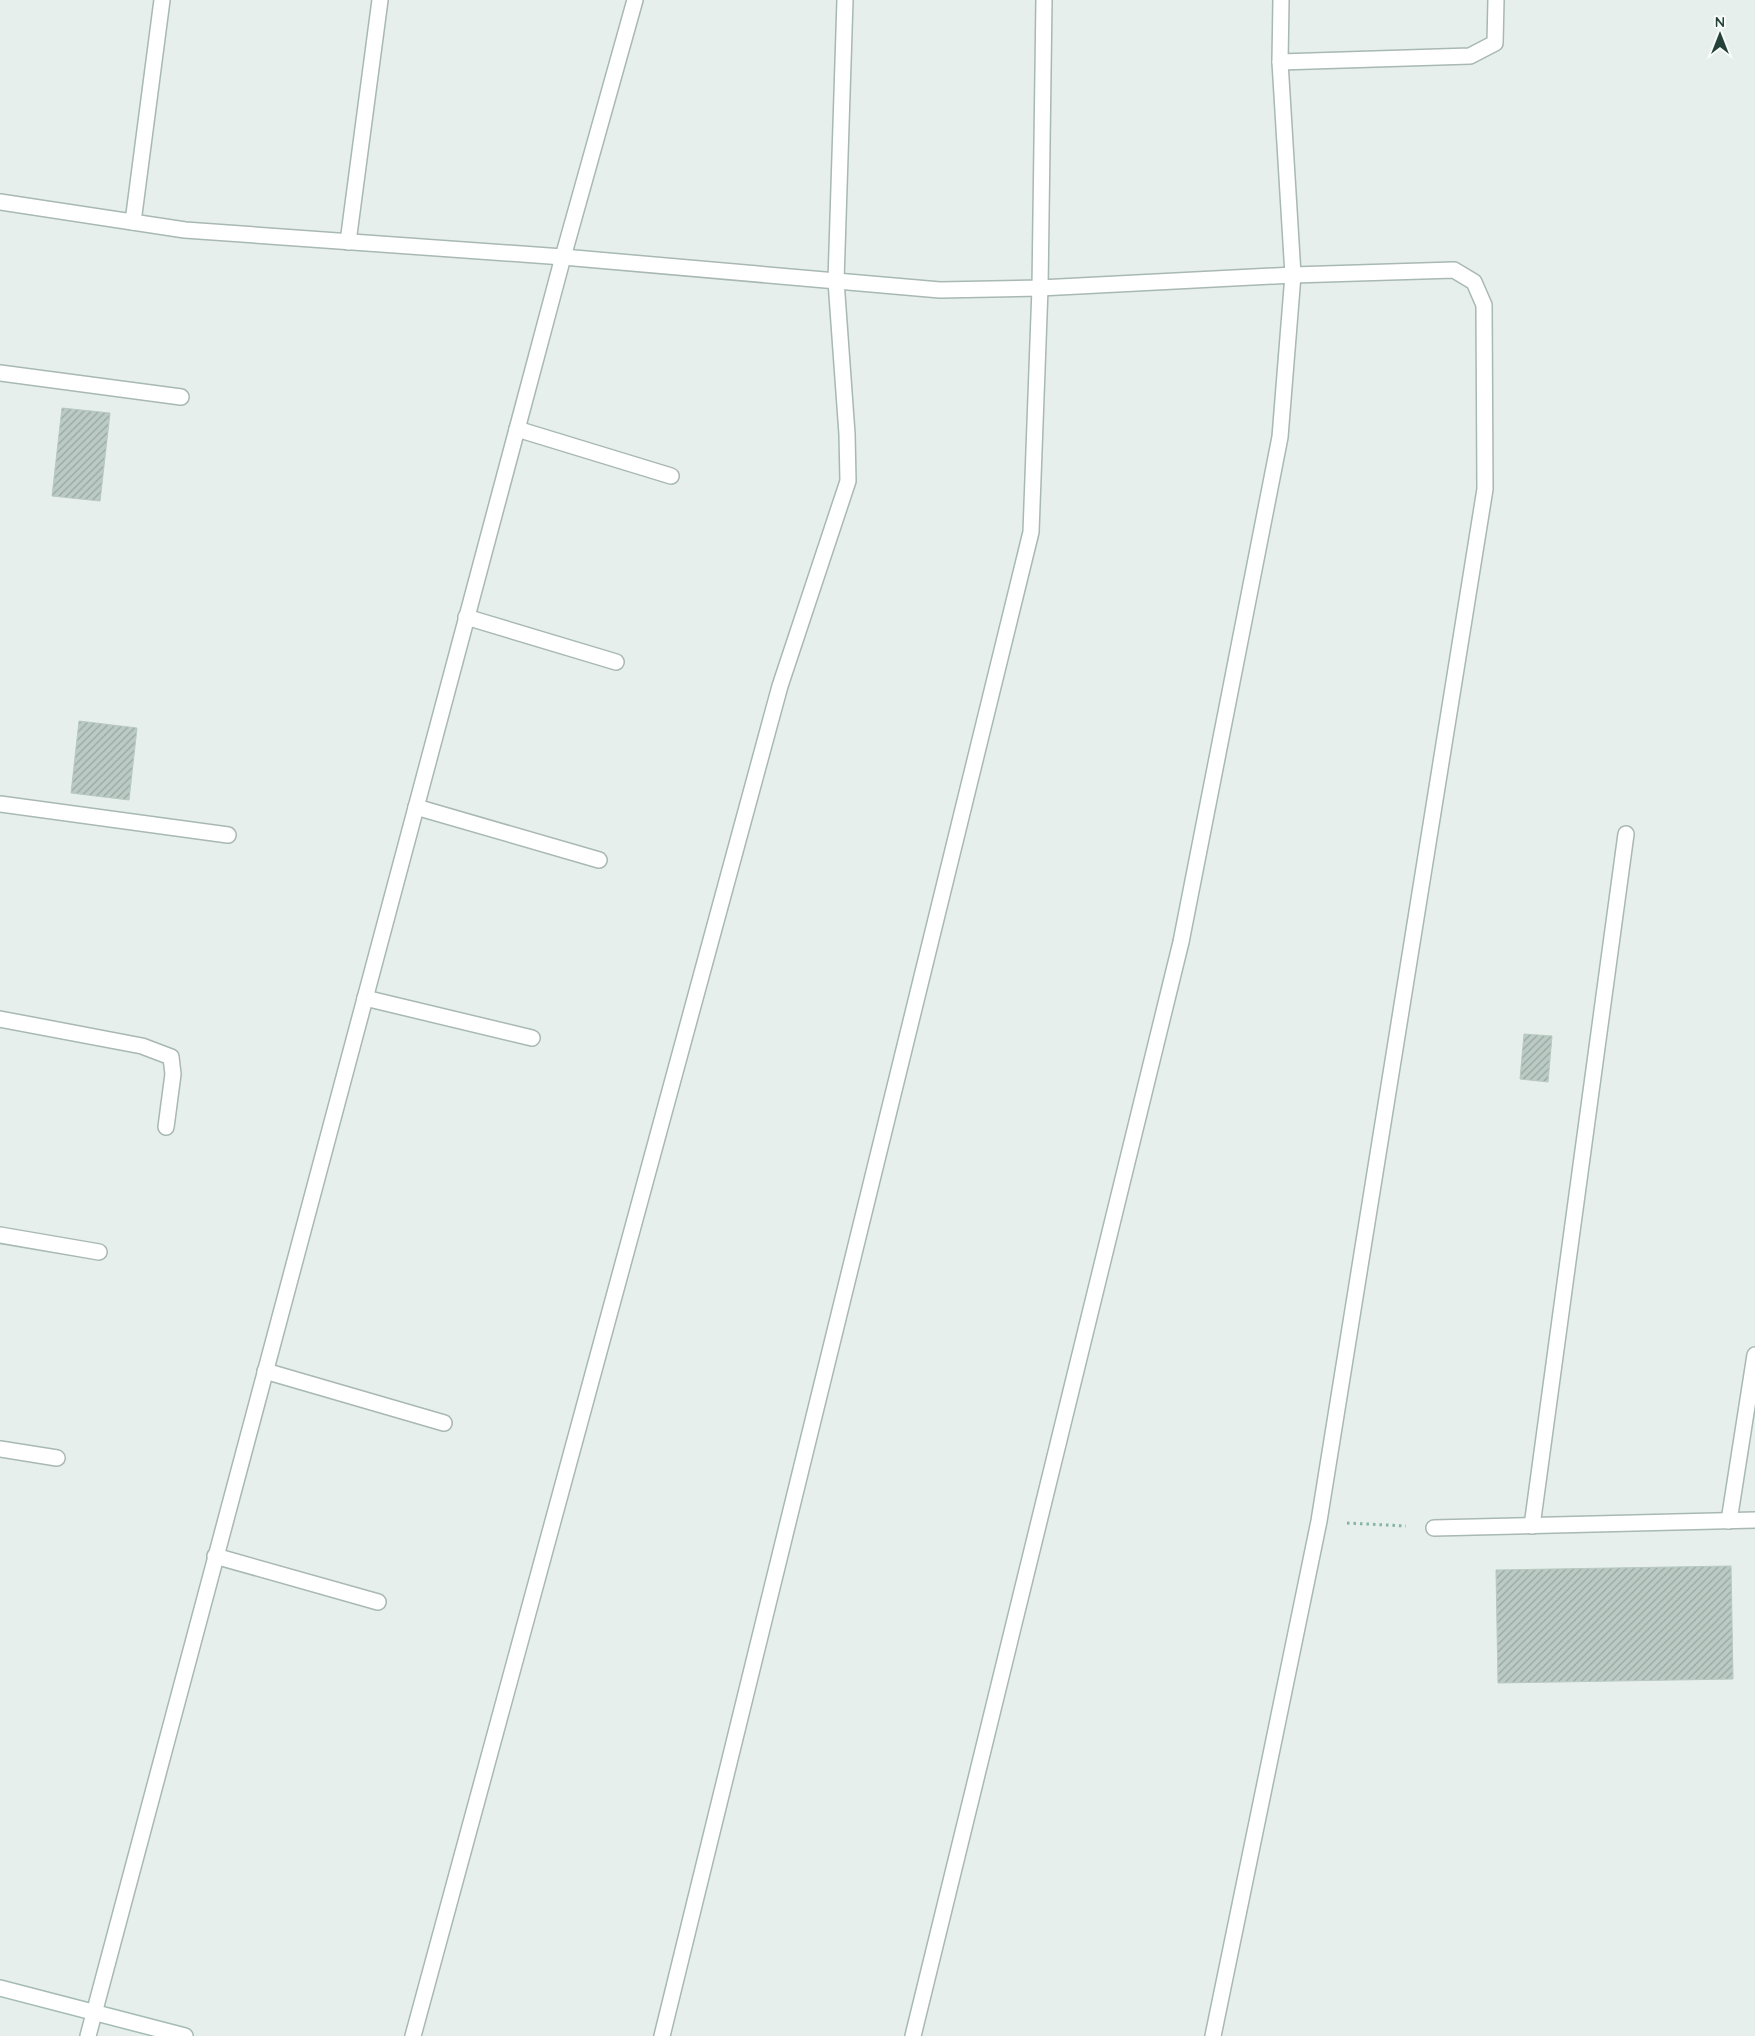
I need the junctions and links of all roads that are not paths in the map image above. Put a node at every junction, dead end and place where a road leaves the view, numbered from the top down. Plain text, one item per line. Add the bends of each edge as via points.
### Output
1 (162, 0) edge
2 (380, 0) edge
3 (635, 0) edge
4 (845, 0) edge
5 (1044, 0) edge
6 (1281, 0) edge
7 (1496, 0) edge
8 (1280, 62) junction
9 (0, 202) edge
10 (133, 222) junction
11 (348, 242) junction
12 (563, 257) junction
13 (1293, 275) junction
14 (836, 281) junction
15 (1040, 288) junction
16 (0, 373) edge
17 (181, 397) dead end
18 (517, 429) junction
19 (671, 476) dead end
20 (466, 618) junction
21 (616, 662) dead end
22 (0, 804) edge
23 (416, 807) junction
24 (1626, 834) dead end
25 (228, 835) dead end
26 (598, 860) dead end
27 (365, 998) junction
28 (0, 1019) edge
29 (532, 1038) dead end
30 (166, 1127) dead end
31 (0, 1236) edge
32 (98, 1252) dead end
33 (1755, 1355) edge
34 (265, 1371) junction
35 (444, 1423) dead end
36 (0, 1449) edge
37 (58, 1458) dead end
38 (1729, 1520) junction
39 (1755, 1520) edge
40 (1532, 1526) junction
41 (1434, 1528) road end
42 (215, 1556) junction
43 (378, 1602) dead end
44 (0, 1988) edge
45 (94, 2012) junction
46 (88, 2036) edge
47 (185, 2036) edge
48 (414, 2036) edge
49 (662, 2036) edge
50 (913, 2036) edge
51 (1213, 2036) edge

1 - 10 street
2 - 11 street
3 - 12 street
4 - 14 street
5 - 15 street
6 - 8 street
7 - 8 street via 1495,43 1470,56
8 - 13 street
9 - 10 street
10 - 11 street via 185,230
11 - 12 street
12 - 14 street
12 - 18 street
13 - 15 street
13 - 50 street via 1280,437 1181,942
13 - 51 street via 1454,270 1474,282 1484,305 1485,489 1319,1521
14 - 15 street via 940,290
14 - 48 street via 848,481 780,686
15 - 49 street via 1031,532
16 - 17 street
18 - 19 street
18 - 20 street
20 - 21 street
20 - 23 street
22 - 25 street
23 - 26 street
23 - 27 street
24 - 40 street
27 - 29 street
27 - 34 street
28 - 30 street via 142,1046 171,1057 173,1074
31 - 32 street
33 - 38 street
34 - 35 street
34 - 42 street
36 - 37 street
38 - 39 street
38 - 40 street
40 - 41 street
42 - 43 street
42 - 45 street
44 - 45 street
45 - 46 street
45 - 47 street

